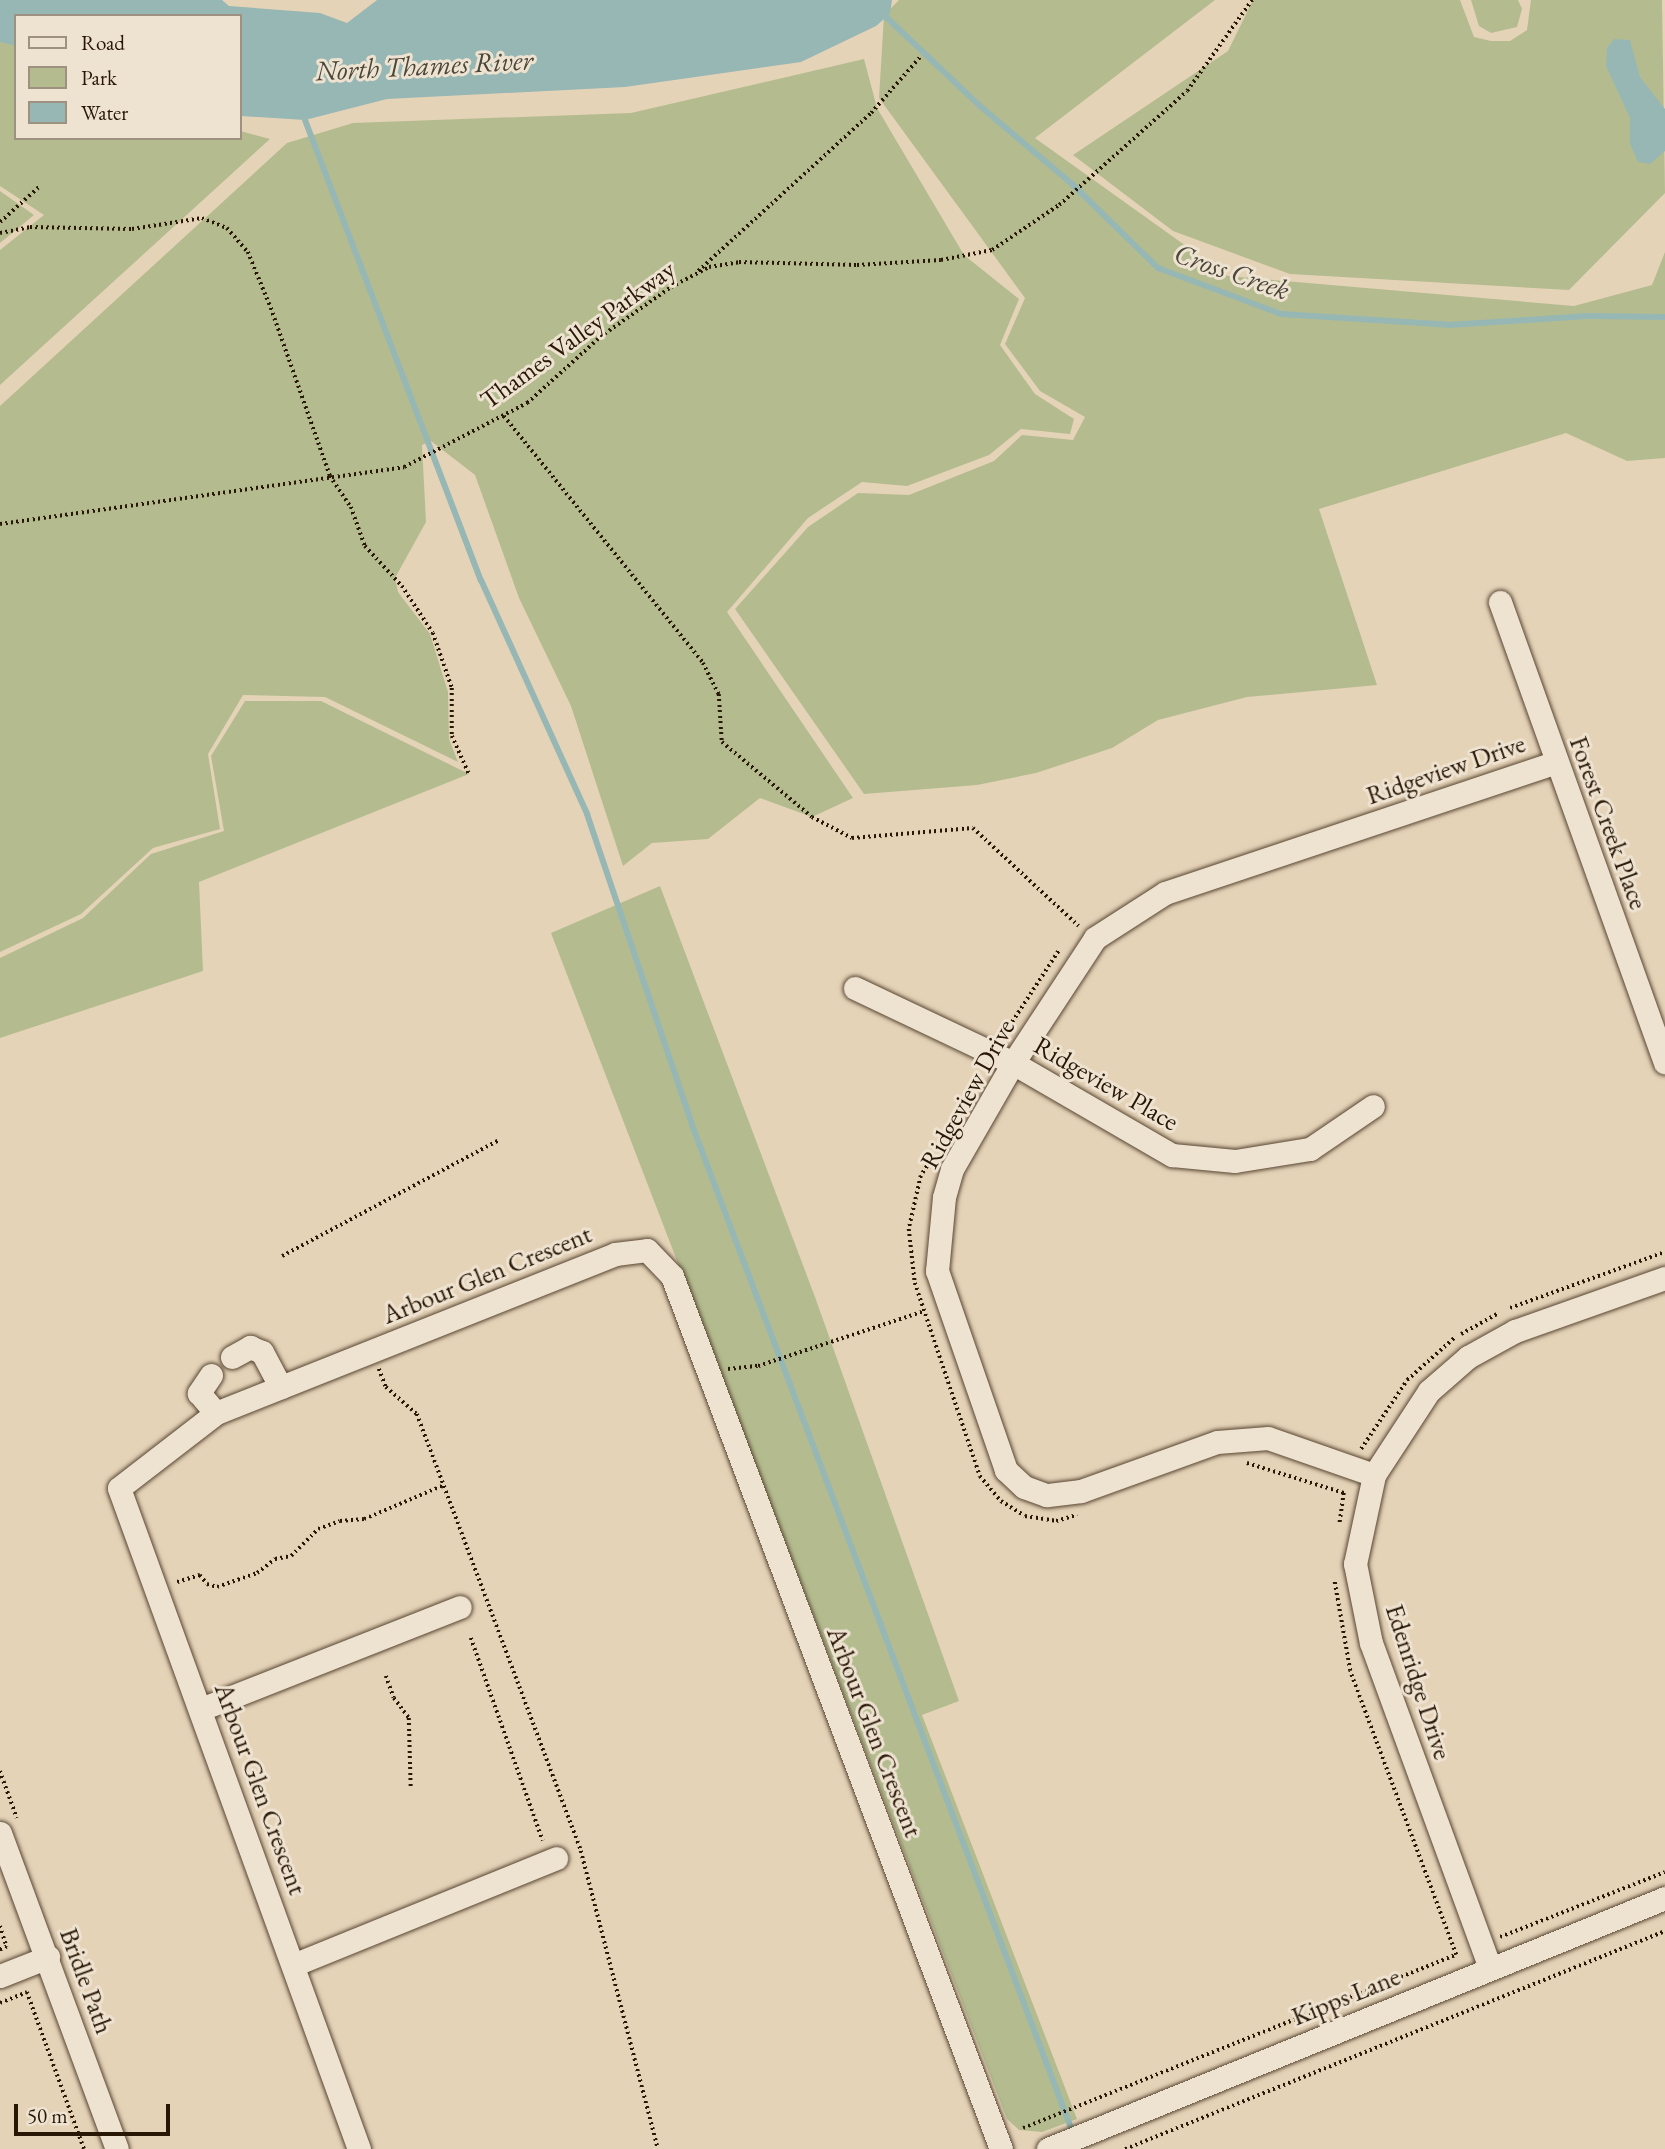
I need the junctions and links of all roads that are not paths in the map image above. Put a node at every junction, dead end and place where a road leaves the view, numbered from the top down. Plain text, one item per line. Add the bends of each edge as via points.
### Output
1 (1500, 602) dead end
2 (1557, 762) junction
3 (855, 988) dead end
4 (1665, 1062) edge
5 (1013, 1063) junction
6 (1373, 1106) dead end
7 (1665, 1278) edge
8 (232, 1357) dead end
9 (211, 1375) dead end
10 (281, 1387) junction
11 (216, 1413) junction
12 (1374, 1475) junction
13 (460, 1607) dead end
14 (201, 1709) junction
15 (0, 1833) edge
16 (551, 1853) road end
17 (1665, 1898) edge
18 (48, 1957) junction
19 (293, 1965) junction
20 (1490, 1968) junction
21 (0, 1976) edge
22 (117, 2149) edge
23 (359, 2149) edge
24 (1001, 2149) edge
25 (1048, 2149) edge

1 - 2 street, Forest Creek Place
2 - 4 street, Forest Creek Place
2 - 5 street, Ridgeview Drive via 1165,893 1095,938
3 - 5 street, Ridgeview Place
5 - 6 street, Ridgeview Place via 1172,1154 1235,1161 1310,1149
5 - 12 street, Ridgeview Drive via 952,1169 938,1227 937,1260 1006,1470 1024,1487 1046,1495 1081,1491 1217,1442 1268,1438
7 - 12 street, Edenridge Drive via 1515,1331 1468,1357 1429,1391
8 - 10 street via 250,1348 262,1352
9 - 11 street via 199,1393
10 - 11 street, Arbour Glen Crescent
10 - 24 street, Arbour Glen Crescent via 615,1254 647,1250 672,1276
11 - 14 street, Arbour Glen Crescent via 119,1488
12 - 20 street, Edenridge Drive via 1355,1564 1371,1643
13 - 14 street
14 - 19 street, Arbour Glen Crescent
15 - 18 street, Bridle Path
16 - 19 street
17 - 20 street, Kipps Lane
18 - 21 street
18 - 22 street, Bridle Path
19 - 23 street, Arbour Glen Crescent
20 - 25 street, Kipps Lane

